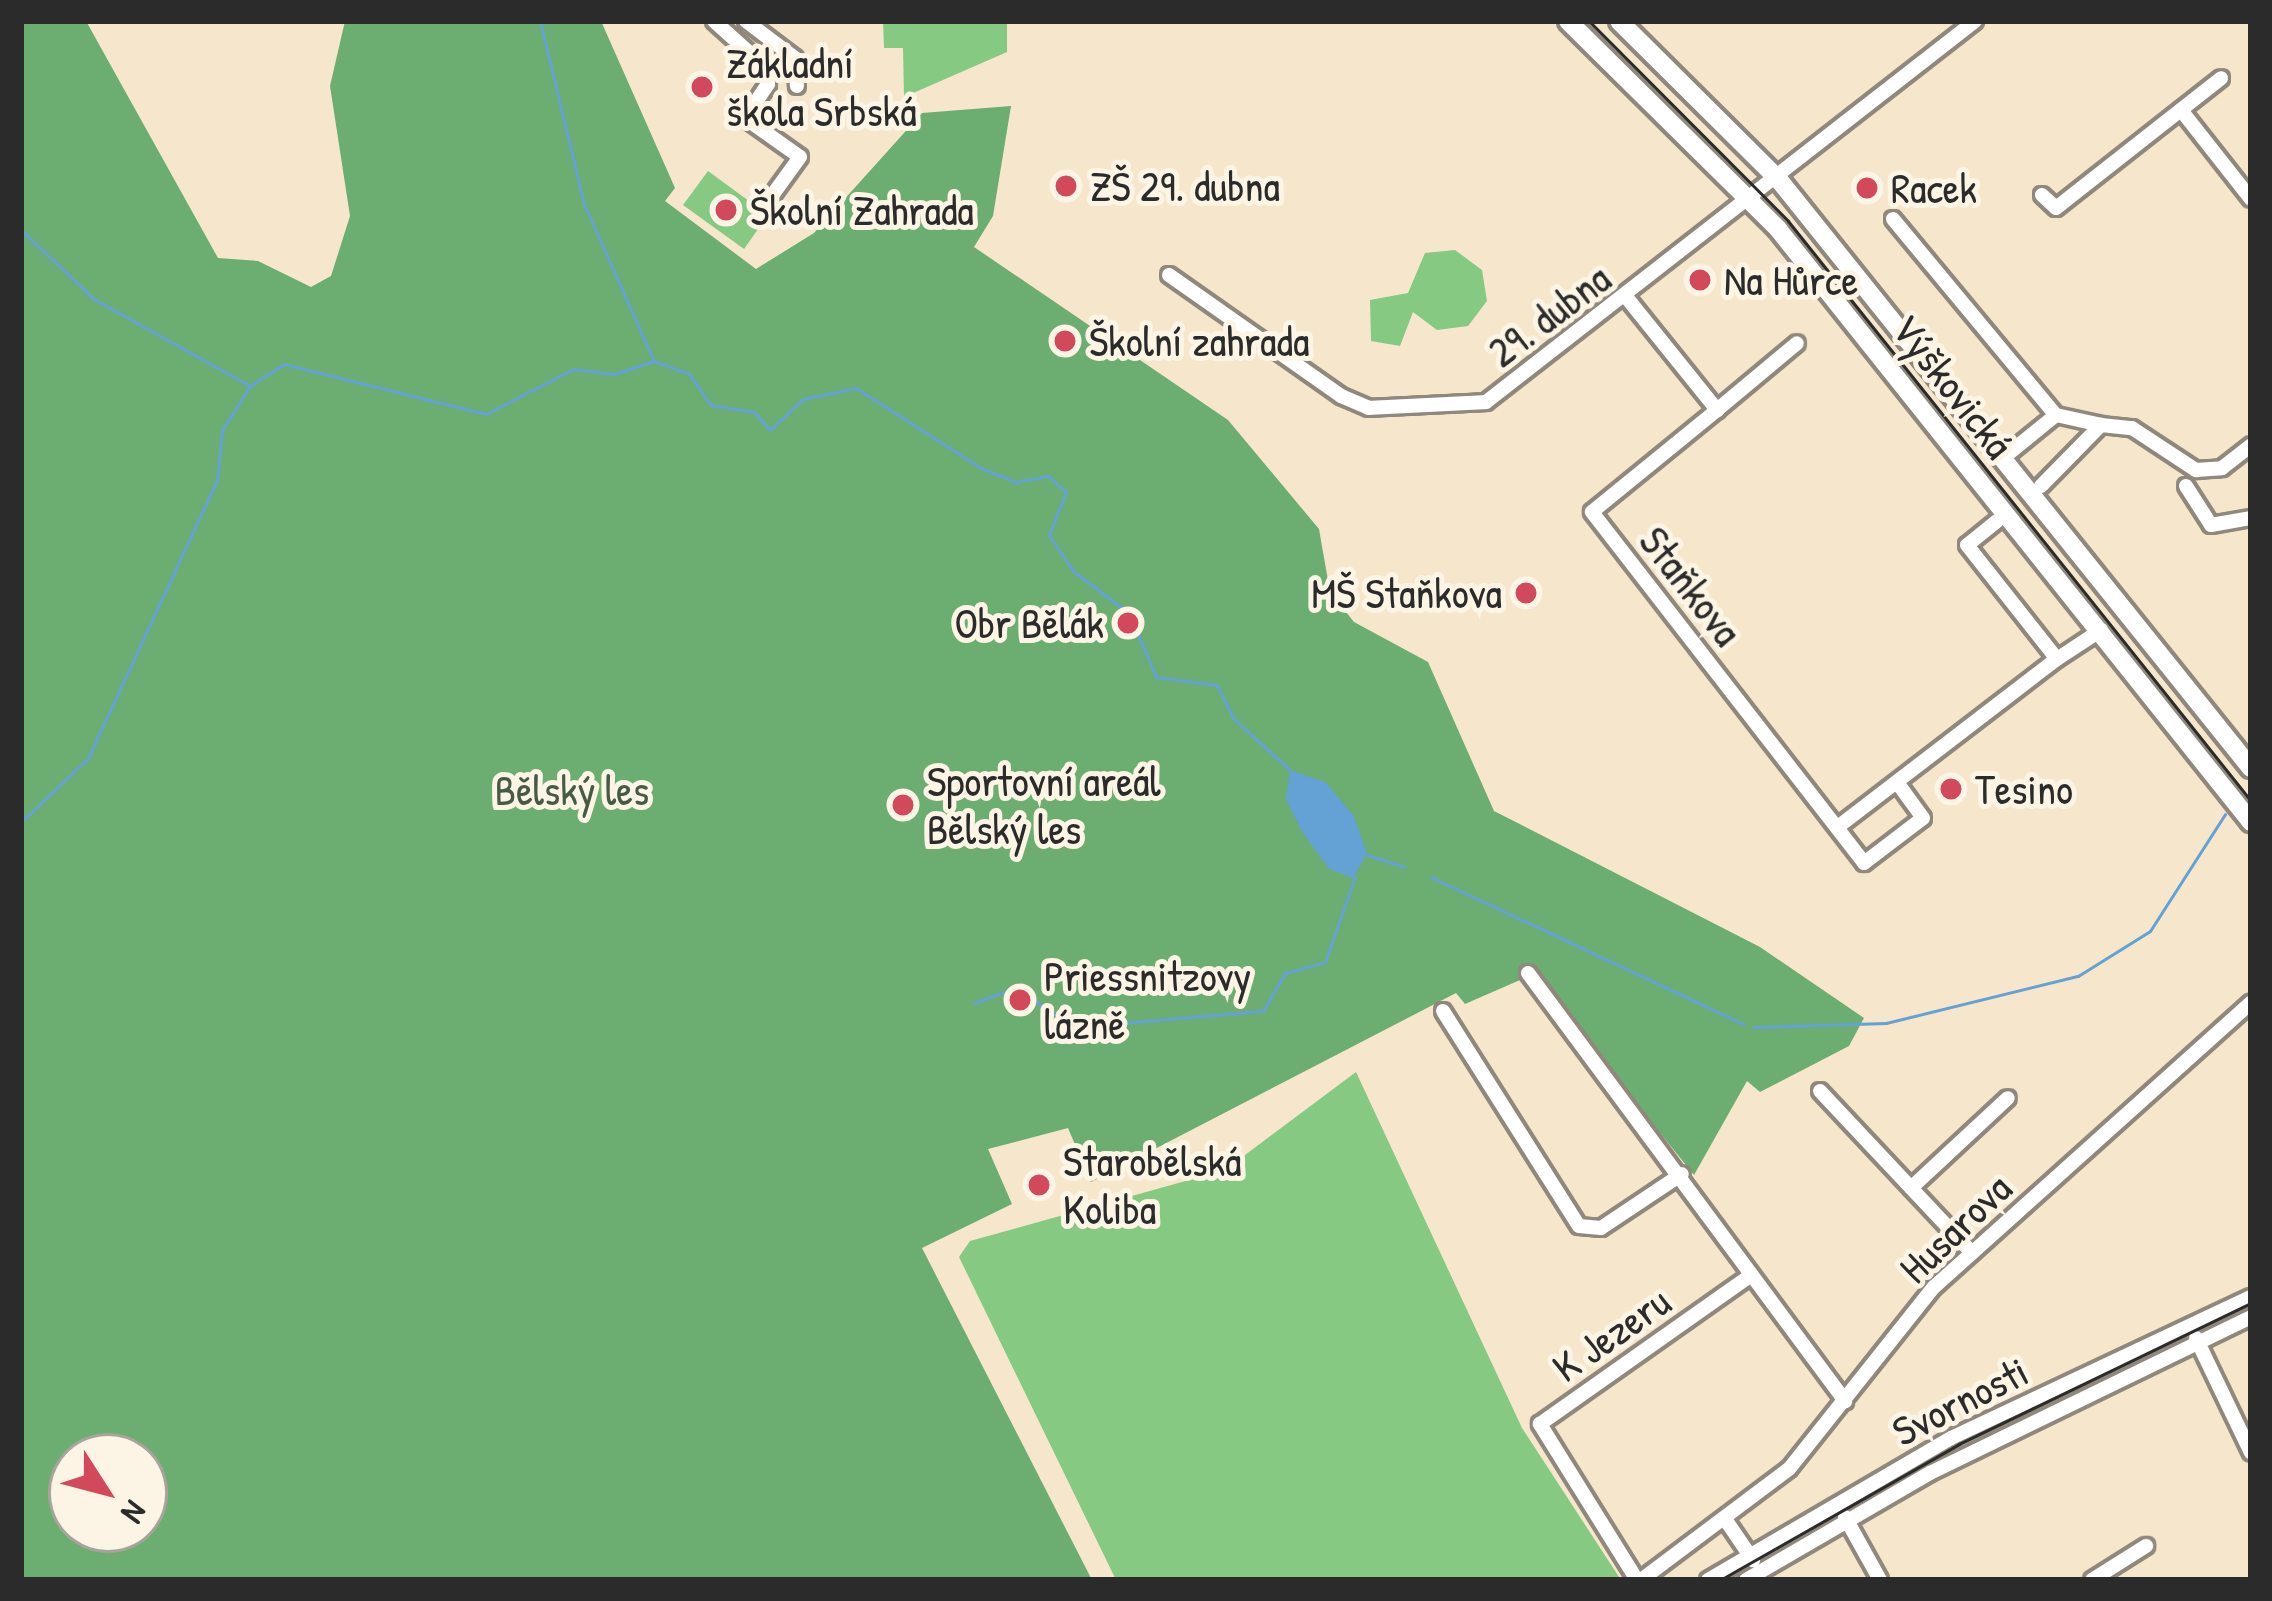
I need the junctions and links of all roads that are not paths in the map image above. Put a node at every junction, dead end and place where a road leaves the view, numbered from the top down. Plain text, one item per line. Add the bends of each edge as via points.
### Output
1 (714, 21) edge
2 (746, 21) edge
3 (1568, 21) edge
4 (1619, 21) edge
5 (1975, 21) edge
6 (2221, 78) dead end
7 (797, 86) dead end
8 (2181, 110) junction
9 (1766, 192) junction
10 (2042, 195) dead end
11 (771, 197) dead end
12 (2251, 199) edge
13 (1893, 219) dead end
14 (1169, 275) dead end
15 (1627, 298) junction
16 (1797, 343) dead end
17 (1717, 410) junction
18 (2056, 415) junction
19 (2101, 425) junction
20 (2251, 445) edge
21 (2003, 458) junction
22 (2041, 486) dead end
23 (2186, 486) dead end
24 (2251, 518) edge
25 (1997, 521) dead end
26 (2101, 630) junction
27 (2057, 659) junction
28 (2251, 768) edge
29 (1899, 785) junction
30 (2251, 822) edge
31 (1839, 826) junction
32 (1528, 974) dead end
33 (2251, 1003) edge
34 (1443, 1011) dead end
35 (1820, 1091) dead end
36 (2008, 1098) dead end
37 (1682, 1174) junction
38 (1911, 1188) junction
39 (1972, 1253) junction
40 (1751, 1275) junction
41 (2251, 1297) edge
42 (2251, 1316) edge
43 (2190, 1326) junction
44 (2198, 1342) junction
45 (1845, 1401) junction
46 (2251, 1453) edge
47 (1837, 1503) junction
48 (1726, 1519) junction
49 (1846, 1520) junction
50 (2146, 1546) dead end
51 (1749, 1554) junction
52 (1760, 1571) junction
53 (1639, 1580) edge
54 (1708, 1580) edge
55 (1746, 1580) edge
56 (1880, 1580) edge
57 (2092, 1580) edge

1 - 11 street via 769,84 745,118 800,157
2 - 7 street via 795,58
3 - 9 street, Výškovická
4 - 9 street, Výškovická
5 - 9 street, 29. dubna
6 - 8 street
8 - 10 street via 2056,208
8 - 12 street
9 - 15 street, 29. dubna
9 - 21 street, Výškovická
9 - 26 street, Výškovická
13 - 18 street
14 - 15 street, 29. dubna via 1369,407 1486,401
15 - 17 street
16 - 17 street, Staňkova
17 - 31 street, Staňkova via 1592,512
18 - 19 street
18 - 21 street
19 - 20 street via 2132,428 2195,470 2222,468
19 - 22 street
21 - 28 street, Výškovická
23 - 24 street via 2211,525
25 - 27 street via 1967,545
26 - 27 street
26 - 30 street, Výškovická
27 - 29 street
29 - 31 street
29 - 31 street, Staňkova via 1923,818 1864,862
32 - 37 street
33 - 39 street, Husarova
34 - 37 street via 1579,1226 1600,1228
35 - 38 street
36 - 38 street
37 - 40 street
38 - 39 street
39 - 45 street, Husarova
40 - 45 street
40 - 53 street, K Jezeru via 1540,1424
41 - 43 street, Svornosti
42 - 44 street, Svornosti
43 - 44 street
43 - 47 street, Svornosti
44 - 46 street
44 - 49 street, Svornosti
45 - 48 street, Husarova via 1789,1469
47 - 49 street
47 - 51 street, Svornosti
48 - 51 street
48 - 53 street, K Jezeru
49 - 52 street, Svornosti
49 - 56 street
50 - 57 street
51 - 52 street
51 - 54 street, Svornosti
52 - 55 street, Svornosti

